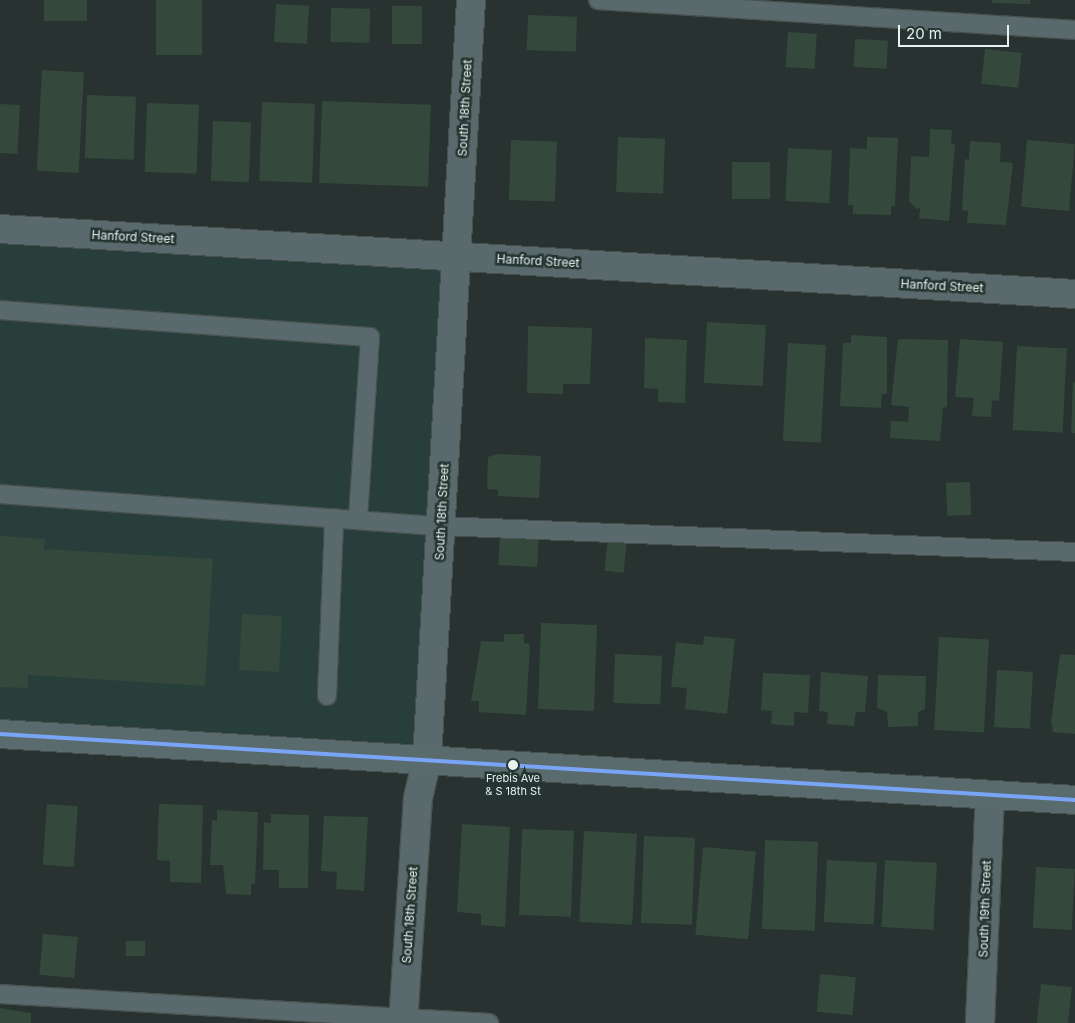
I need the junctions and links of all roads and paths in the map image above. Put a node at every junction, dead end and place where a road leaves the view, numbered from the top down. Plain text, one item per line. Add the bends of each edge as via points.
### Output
1 (471, 0) edge
2 (598, 0) edge
3 (1075, 30) edge
4 (0, 229) edge
5 (456, 256) junction
6 (1075, 294) edge
7 (0, 310) edge
8 (0, 494) edge
9 (334, 518) junction
10 (358, 520) junction
11 (441, 526) junction
12 (1075, 552) edge
13 (326, 696) dead end
14 (0, 734) edge
15 (427, 759) junction
16 (990, 795) junction
17 (1075, 800) edge
18 (0, 994) edge
19 (403, 1021) edge
20 (489, 1023) edge
21 (980, 1023) edge

1 - 5 street, South 18th Street
2 - 3 lane
4 - 5 street, Hanford Street
5 - 6 street, Hanford Street
5 - 11 street, South 18th Street
7 - 10 lane via 370,337
8 - 9 lane
9 - 10 lane
9 - 13 lane
10 - 11 lane
11 - 12 lane
11 - 15 street, South 18th Street
14 - 15 main road
15 - 16 main road
15 - 19 street, South 18th Street via 418,798
16 - 17 main road
16 - 21 street, South 19th Street
18 - 19 lane
19 - 20 lane

